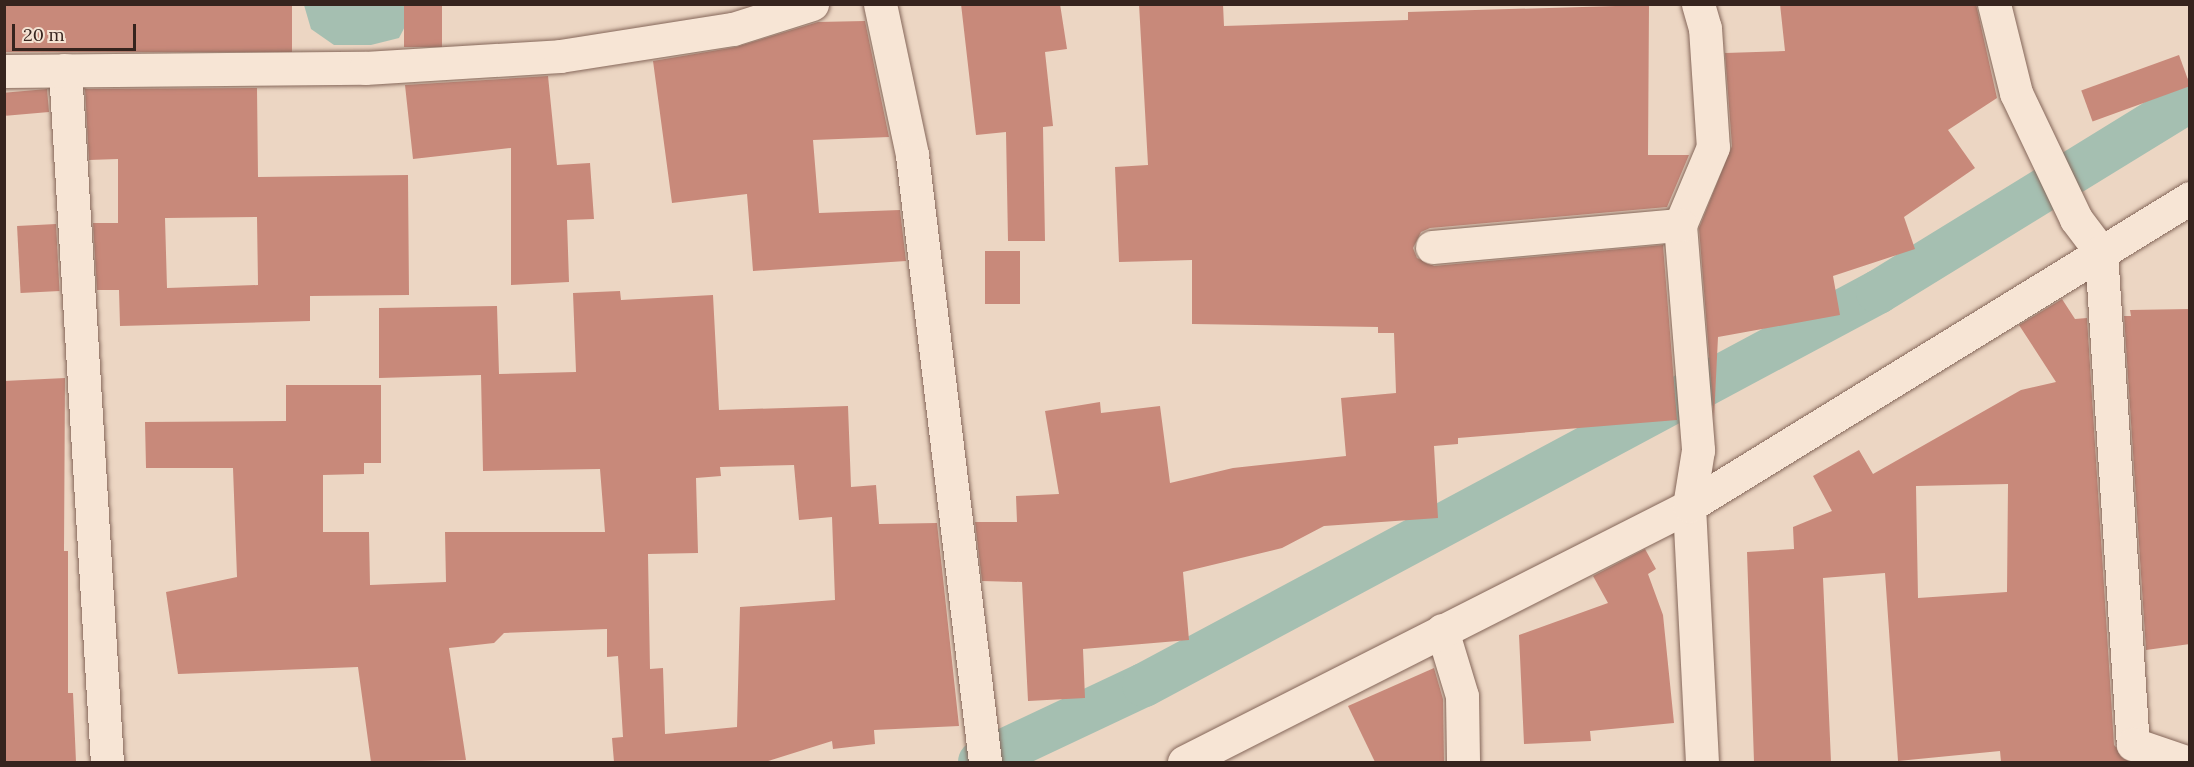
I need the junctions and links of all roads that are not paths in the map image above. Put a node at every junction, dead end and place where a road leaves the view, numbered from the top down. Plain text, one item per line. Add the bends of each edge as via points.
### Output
1 (812, 4) edge
2 (880, 4) edge
3 (1698, 4) edge
4 (1995, 4) edge
5 (65, 70) junction
6 (4, 71) edge
7 (2190, 198) edge
8 (1680, 225) junction
9 (1432, 247) dead end
10 (2101, 252) junction
11 (1689, 506) junction
12 (1442, 630) junction
13 (107, 762) edge
14 (985, 762) edge
15 (1184, 762) edge
16 (1463, 762) edge
17 (1702, 762) edge
18 (2186, 762) edge

1 - 5 street via 733,29 560,56 365,69
2 - 14 street via 912,155
3 - 8 street via 1705,28 1713,147
4 - 10 street via 2016,93 2076,219
5 - 6 street
5 - 13 street
7 - 10 street
8 - 9 street
8 - 11 street via 1698,450
10 - 11 street
10 - 18 street via 2133,744
11 - 12 street
11 - 17 street
12 - 15 street
12 - 16 street via 1462,696

